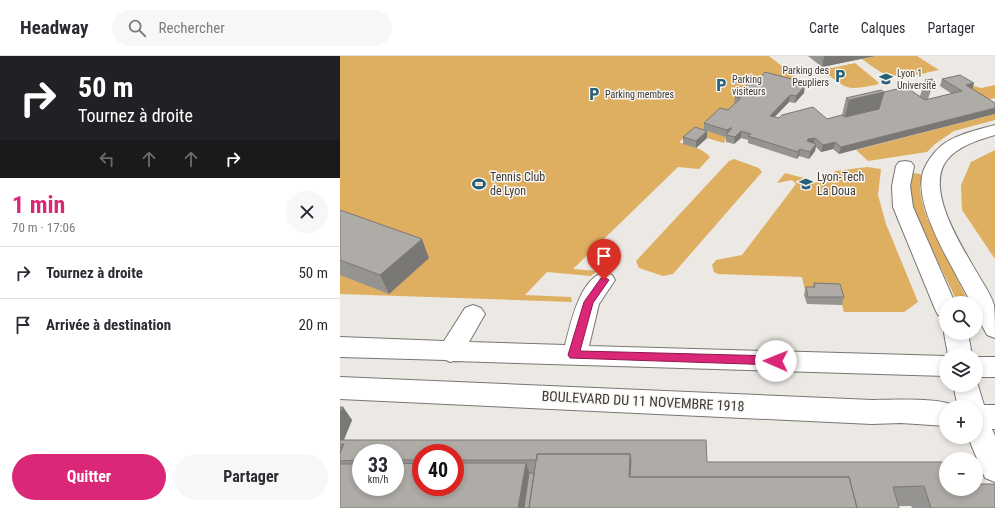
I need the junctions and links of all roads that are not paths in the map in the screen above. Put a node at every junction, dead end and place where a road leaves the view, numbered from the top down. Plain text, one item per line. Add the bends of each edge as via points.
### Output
1 (995, 130) edge
2 (905, 166) dead end
3 (604, 280) dead end
4 (941, 296) edge
5 (473, 314) dead end
6 (995, 329) edge
7 (340, 347) edge
8 (450, 352) junction
9 (574, 355) junction
10 (939, 366) edge
11 (983, 367) edge
12 (995, 367) edge
13 (340, 388) edge
14 (939, 414) edge
15 (983, 416) edge
16 (995, 417) edge
17 (983, 441) edge
18 (995, 469) edge

1 - 6 street via 969,136 950,147 938,160 931,176 931,194 941,224
2 - 4 street via 901,186 903,207
3 - 9 street via 588,302
5 - 8 street
7 - 8 street
8 - 9 street
9 - 10 street
11 - 12 street
13 - 14 street, BOULEVARD DU 11 NOVEMBRE 1918
15 - 16 street
17 - 18 street

